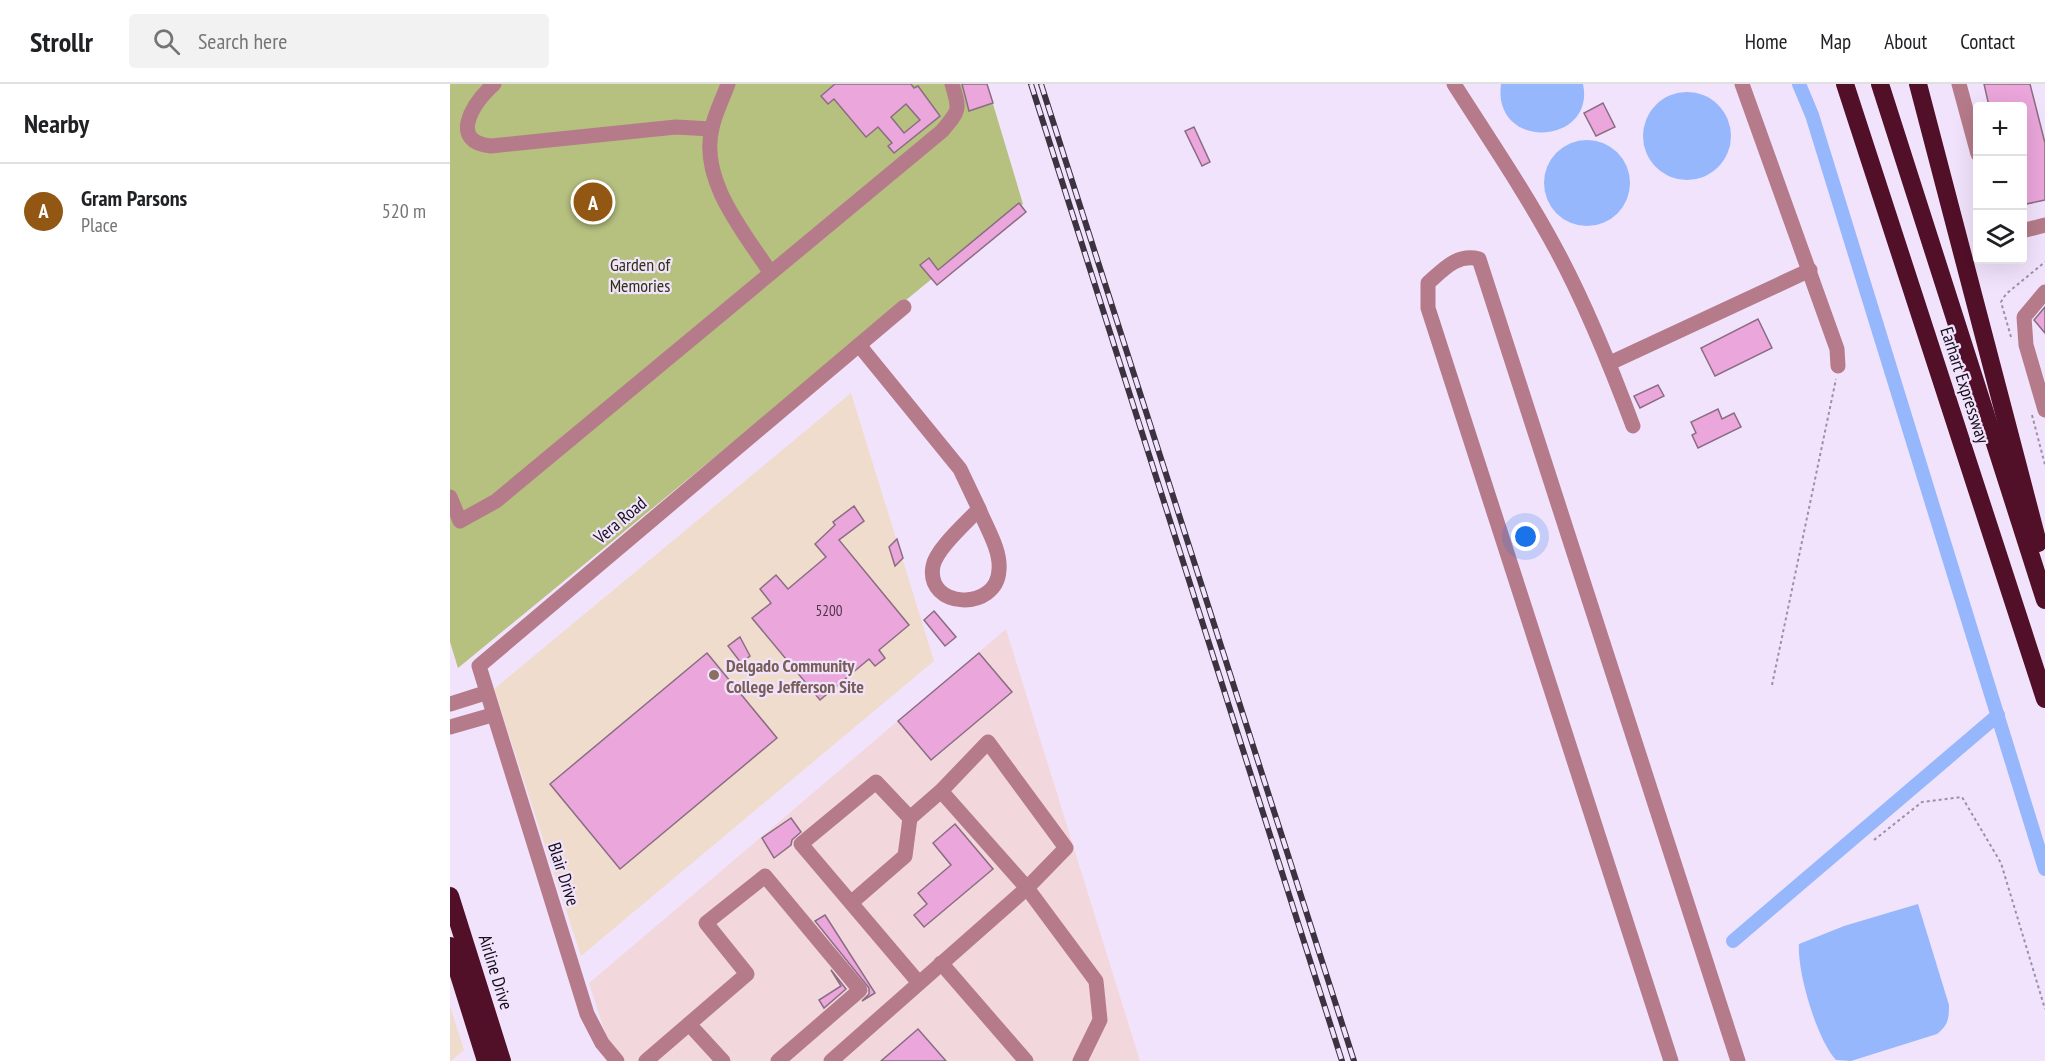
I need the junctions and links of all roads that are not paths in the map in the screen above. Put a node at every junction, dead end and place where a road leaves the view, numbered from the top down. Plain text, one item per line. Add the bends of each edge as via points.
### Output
1 (494, 84) edge
2 (728, 84) edge
3 (952, 84) edge
4 (1454, 84) edge
5 (1743, 84) edge
6 (1845, 84) edge
7 (1880, 84) edge
8 (1918, 84) edge
9 (1959, 84) edge
10 (711, 129) junction
11 (1973, 138) edge
12 (2045, 225) edge
13 (2027, 230) edge
14 (1810, 270) junction
15 (770, 272) junction
16 (2045, 292) edge
17 (904, 307) dead end
18 (859, 345) junction
19 (1610, 363) junction
20 (1838, 366) road end
21 (2042, 385) edge
22 (2045, 410) edge
23 (1633, 426) dead end
24 (450, 497) edge
25 (979, 509) junction
26 (2045, 568) edge
27 (2045, 600) edge
28 (485, 693) junction
29 (2045, 699) edge
30 (450, 704) edge
31 (492, 715) junction
32 (450, 727) edge
33 (941, 791) junction
34 (910, 818) junction
35 (1027, 888) junction
36 (450, 896) edge
37 (852, 902) junction
38 (450, 946) edge
39 (941, 963) junction
40 (919, 983) junction
41 (689, 1024) junction
42 (488, 1057) edge
43 (617, 1061) edge
44 (646, 1061) edge
45 (723, 1061) edge
46 (778, 1061) edge
47 (831, 1061) edge
48 (1026, 1061) edge
49 (1080, 1061) edge
50 (1671, 1061) edge
51 (1738, 1061) edge

1 - 10 street via 460,116 460,136 470,145 676,127
2 - 10 street
3 - 15 street via 958,112 942,131
4 - 19 street via 1558,252
5 - 14 street
6 - 29 highway, Earhart Expressway
7 - 27 highway, Earhart Expressway
8 - 26 highway
9 - 11 street
10 - 15 street via 713,168 720,191
12 - 13 street
14 - 19 street
14 - 20 street via 1837,349
15 - 24 street via 496,501 460,521
16 - 21 street via 2024,317 2026,345
17 - 18 street
18 - 25 street via 960,469
18 - 28 street, Vera Road via 488,656 478,666
19 - 23 street
21 - 22 street
25 - 25 street via 997,553 997,582 977,599 947,597 933,582 933,565 938,554
28 - 30 street
28 - 31 street, Blair Drive
31 - 32 street
31 - 43 street, Blair Drive via 587,1014
33 - 34 street
33 - 35 street
33 - 35 street via 988,742 1066,848
34 - 37 street via 905,856
34 - 37 street via 876,782 801,843
35 - 39 street
35 - 49 street via 1096,981 1100,1020
36 - 42 highway, Airline Drive
37 - 40 street
38 - 42 highway, Airline Drive
39 - 40 street
39 - 48 street
40 - 47 street
41 - 44 street
41 - 45 street
41 - 46 street via 747,974 706,923 765,876 860,990
50 - 51 street via 1428,308 1428,284 1453,262 1468,256 1479,259

